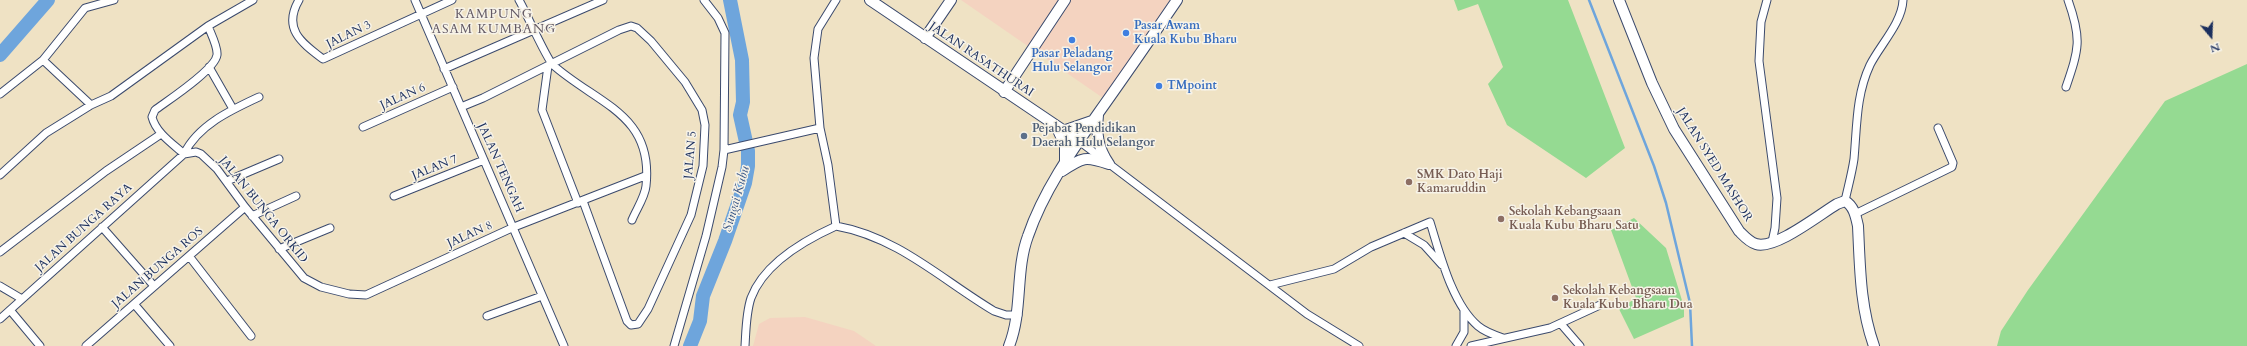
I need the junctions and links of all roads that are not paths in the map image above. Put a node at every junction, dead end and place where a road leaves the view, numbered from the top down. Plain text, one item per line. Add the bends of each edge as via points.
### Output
1 (114, 0) edge
2 (254, 0) edge
3 (299, 0) edge
4 (415, 0) edge
5 (452, 0) edge
6 (519, 0) edge
7 (603, 0) edge
8 (704, 0) edge
9 (836, 0) edge
10 (870, 0) edge
11 (951, 0) edge
12 (1065, 0) edge
13 (1177, 0) edge
14 (1619, 0) edge
15 (1767, 0) edge
16 (1902, 0) edge
17 (2068, 0) edge
18 (420, 13) junction
19 (208, 26) junction
20 (535, 31) junction
21 (925, 38) junction
22 (43, 60) junction
23 (550, 65) junction
24 (209, 67) junction
25 (444, 69) junction
26 (453, 87) junction
27 (2066, 88) dead end
28 (1004, 92) junction
29 (0, 94) edge
30 (260, 97) dead end
31 (91, 105) junction
32 (462, 106) junction
33 (233, 109) junction
34 (1095, 118) junction
35 (363, 127) dead end
36 (820, 128) junction
37 (1938, 128) dead end
38 (1060, 129) junction
39 (161, 134) junction
40 (1078, 141) junction
41 (724, 150) junction
42 (184, 154) junction
43 (279, 159) dead end
44 (484, 160) junction
45 (1065, 163) junction
46 (1109, 164) junction
47 (1059, 173) junction
48 (0, 175) edge
49 (645, 176) junction
50 (227, 181) junction
51 (296, 196) dead end
52 (394, 196) dead end
53 (1845, 201) junction
54 (581, 202) junction
55 (245, 207) junction
56 (1855, 214) junction
57 (252, 216) junction
58 (632, 220) dead end
59 (836, 226) junction
60 (102, 227) junction
61 (514, 227) junction
62 (330, 228) dead end
63 (1404, 233) junction
64 (1772, 242) junction
65 (278, 249) junction
66 (0, 252) edge
67 (189, 256) junction
68 (1444, 268) junction
69 (304, 278) joint
70 (1270, 285) junction
71 (0, 286) edge
72 (154, 286) junction
73 (542, 296) junction
74 (22, 298) junction
75 (135, 304) junction
76 (1600, 305) dead end
77 (1464, 309) junction
78 (10, 310) junction
79 (1018, 315) junction
80 (487, 316) dead end
81 (0, 319) edge
82 (1561, 324) junction
83 (252, 336) dead end
84 (1503, 338) junction
85 (40, 346) edge
86 (86, 346) edge
87 (170, 346) edge
88 (564, 346) edge
89 (674, 346) edge
90 (744, 346) edge
91 (1009, 346) edge
92 (1359, 346) edge
93 (1456, 346) edge
94 (1471, 346) edge
95 (1580, 346) edge
96 (1874, 346) edge

1 - 22 street via 85,8
2 - 19 street
3 - 18 street, JALAN 3 via 292,19 294,30 302,44 323,60
4 - 18 street, JALAN TENGAH
5 - 18 street, JALAN 3
6 - 20 street
7 - 20 street
8 - 41 street via 718,18 724,33
9 - 36 street via 818,29 815,43
10 - 21 street, JALAN RASATHURAI
11 - 21 street
12 - 28 street
13 - 34 street
14 - 64 street, JALAN SYED MASHOR via 1652,83 1674,129 1739,231 1756,244
15 - 64 street via 1761,22 1759,61 1777,198 1776,228
16 - 53 street via 1900,14 1870,65 1861,86 1854,160
17 - 27 street via 2078,31 2078,46
18 - 25 street, JALAN TENGAH
19 - 24 street via 217,56
19 - 31 street via 111,96
20 - 23 street
20 - 25 street
21 - 28 street, JALAN RASATHURAI
22 - 29 street
22 - 31 street
23 - 32 street, JALAN 5
23 - 49 street via 597,96 634,127 648,162
23 - 54 street via 542,110
23 - 54 street, JALAN 5 via 619,30 634,27 651,41 685,82 702,110 705,150 700,183 691,215 648,310 638,324 631,325 627,321
24 - 33 street
24 - 39 street via 152,114
25 - 26 street, JALAN TENGAH
26 - 32 street, JALAN TENGAH
26 - 35 street, JALAN 6
28 - 38 street, JALAN RASATHURAI
30 - 33 street, JALAN BUNGA RAYA
31 - 48 street via 46,133
32 - 44 street, JALAN TENGAH
33 - 42 street, JALAN BUNGA RAYA via 192,138
34 - 38 street
34 - 40 street
34 - 46 street via 1096,137 1101,152
36 - 41 street
36 - 59 street
37 - 56 street via 1953,163 1952,167
38 - 40 street, JALAN RASATHURAI
38 - 45 street via 1065,145
39 - 42 street
39 - 66 street via 106,171
40 - 45 street
40 - 46 street
41 - 89 street via 706,236
42 - 50 street, JALAN BUNGA ORKID via 201,154
42 - 60 street, JALAN BUNGA RAYA
43 - 50 street
44 - 52 street, JALAN 7
44 - 61 street, JALAN TENGAH
45 - 47 street
46 - 47 street via 1088,157 1082,158
46 - 70 street
47 - 79 street via 1041,205 1027,238 1022,260
49 - 54 street, JALAN 8
49 - 58 street via 646,188
50 - 55 street, JALAN BUNGA ORKID
51 - 57 street
53 - 56 street
53 - 64 street, JALAN SYED MASHOR
54 - 61 street, JALAN 8
55 - 57 street, JALAN BUNGA ORKID
55 - 67 street, JALAN BUNGA ROS
56 - 96 street via 1858,226 1862,300
57 - 65 street, JALAN BUNGA ORKID
59 - 79 street via 871,234 915,257 994,311
59 - 90 street via 804,243 774,265 766,275 751,298
60 - 72 street
60 - 74 street, JALAN BUNGA RAYA
61 - 69 street, JALAN 8 via 366,295 321,287
61 - 73 street, JALAN TENGAH
62 - 65 street
63 - 68 street via 1424,245
63 - 68 street via 1430,222
63 - 70 street via 1371,247 1334,269
65 - 69 street, JALAN BUNGA ORKID
67 - 72 street, JALAN BUNGA ROS
67 - 83 street
68 - 77 street
70 - 92 street via 1307,314
71 - 74 street
72 - 75 street, JALAN BUNGA ROS
73 - 80 street
73 - 88 street, JALAN TENGAH
74 - 78 street, JALAN BUNGA RAYA
75 - 86 street, JALAN BUNGA ROS
75 - 87 street
76 - 82 street
77 - 84 street via 1477,325
77 - 93 street via 1464,332
78 - 81 street, JALAN BUNGA RAYA
78 - 85 street
79 - 91 street
82 - 84 street
82 - 95 street
84 - 94 street

